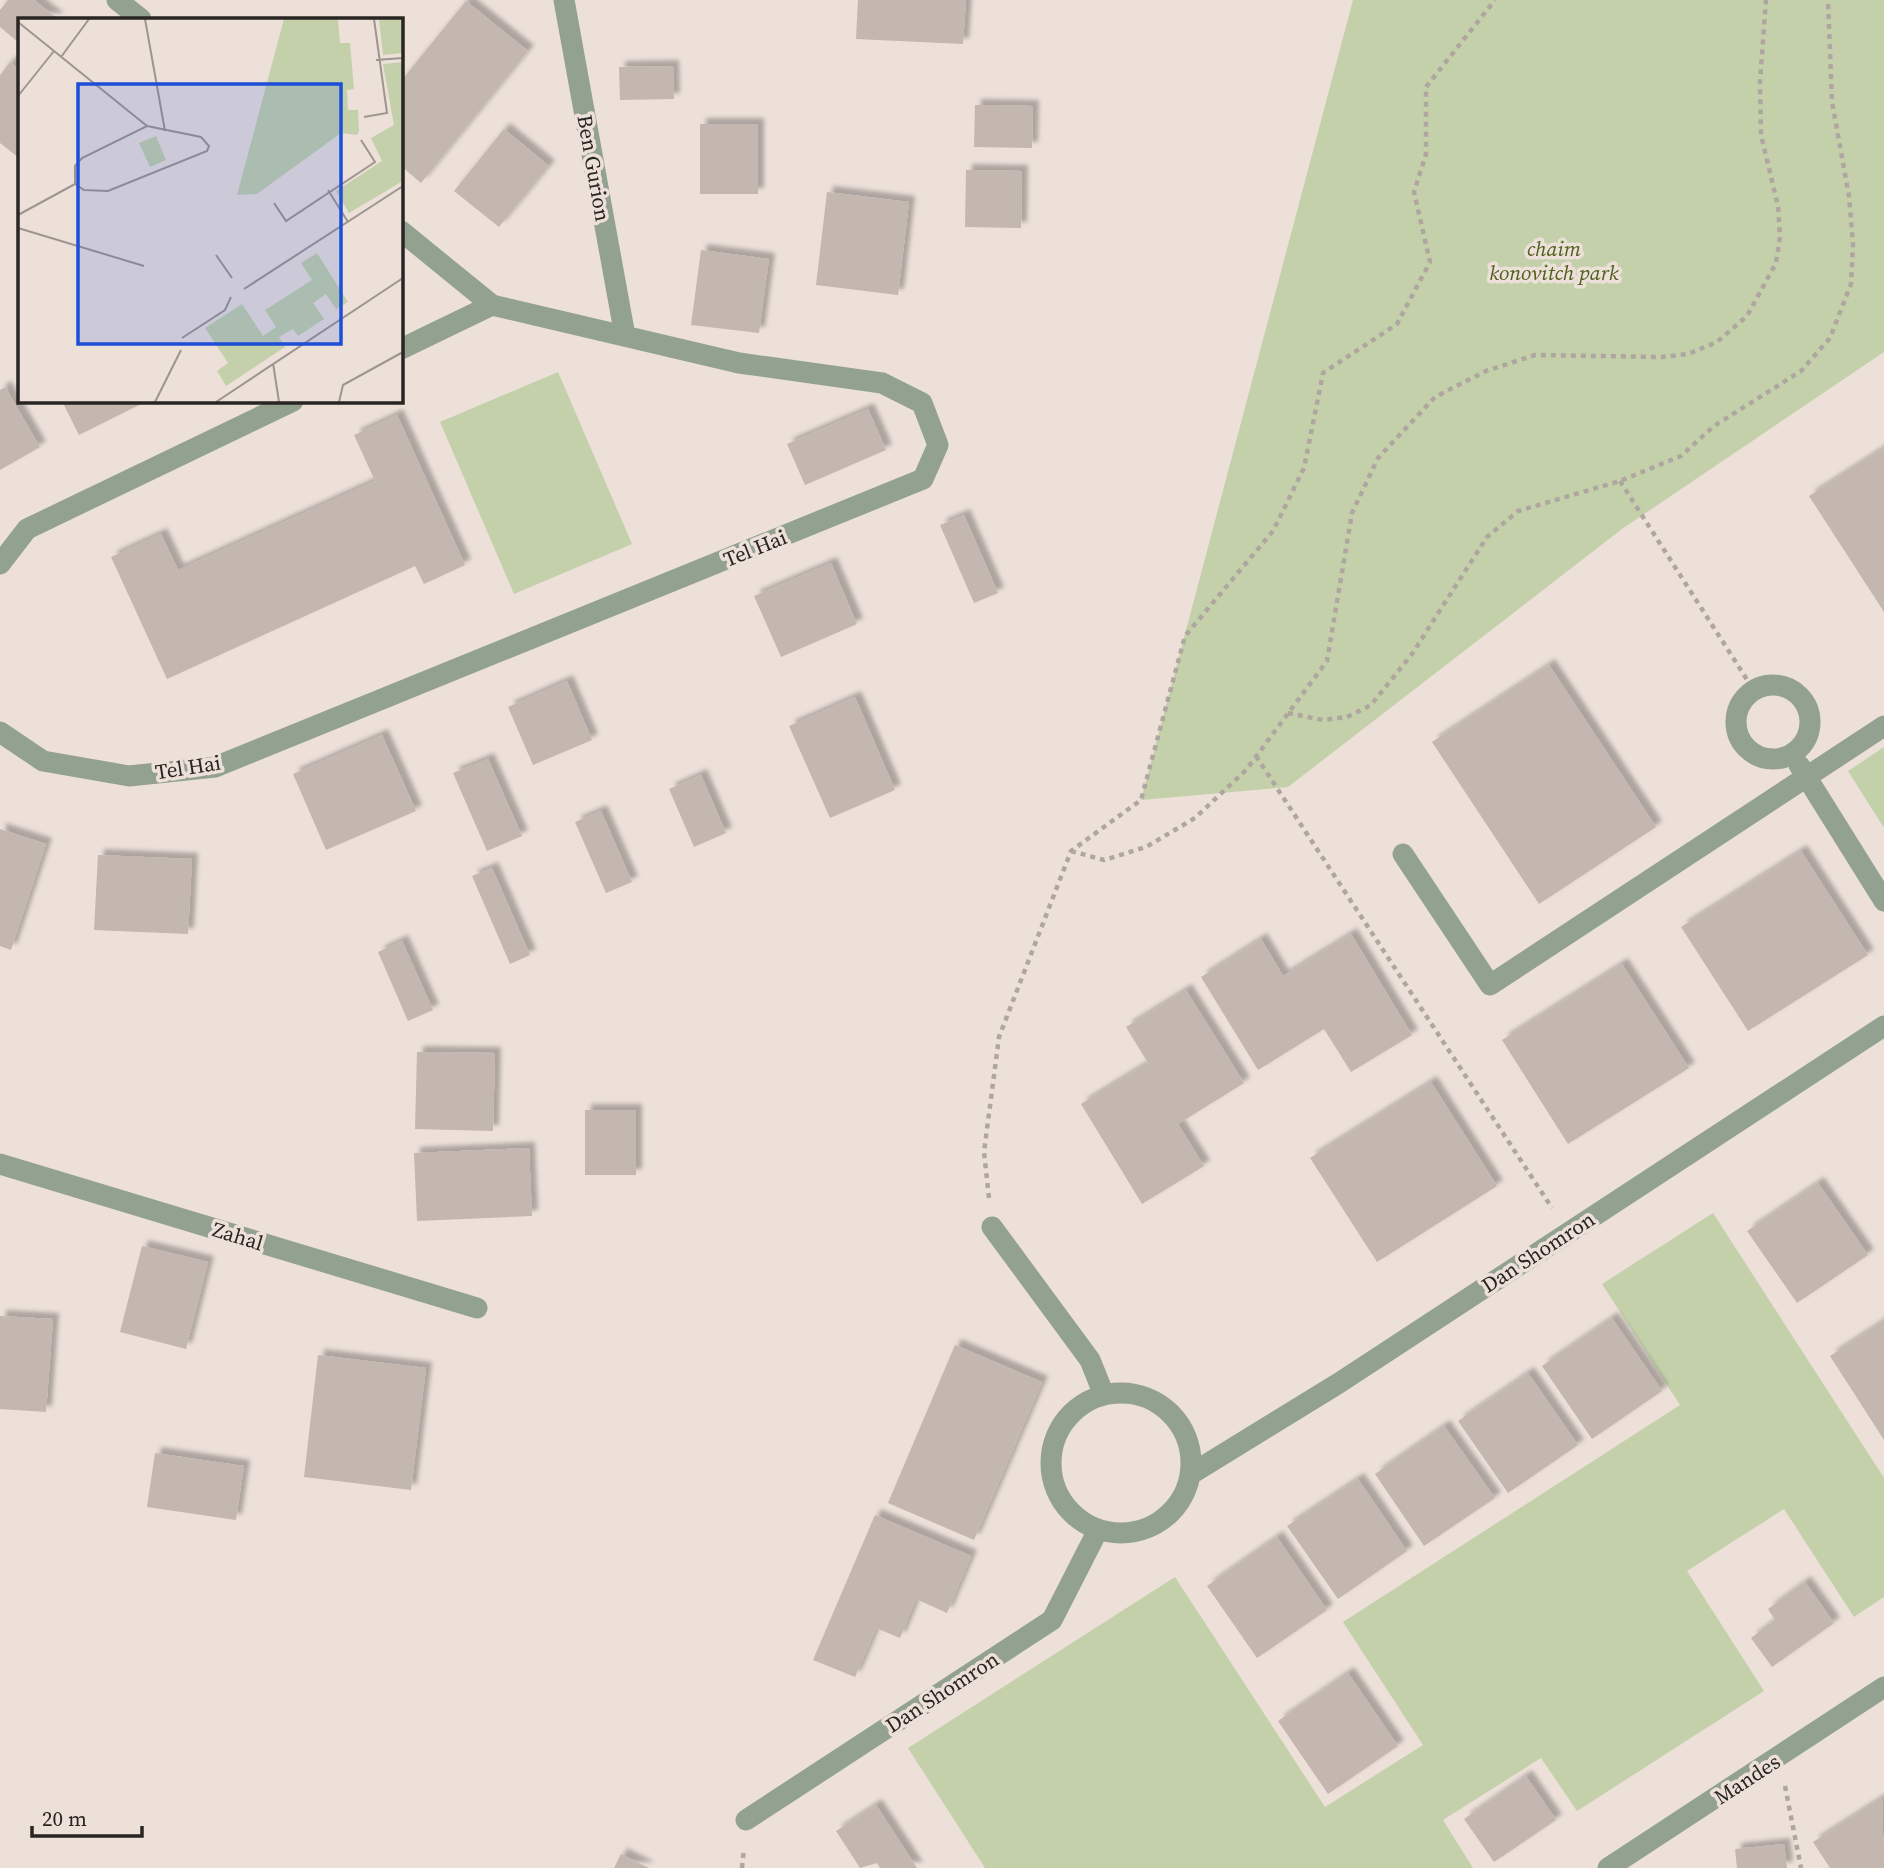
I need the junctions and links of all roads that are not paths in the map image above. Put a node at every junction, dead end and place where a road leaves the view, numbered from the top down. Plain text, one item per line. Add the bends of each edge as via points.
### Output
1 (117, 0) edge
2 (564, 0) edge
3 (140, 18) edge
4 (402, 232) edge
5 (492, 305) junction
6 (625, 336) junction
7 (402, 349) edge
8 (291, 402) edge
9 (0, 564) edge
10 (1884, 726) edge
11 (0, 732) edge
12 (1793, 754) junction
13 (1807, 777) junction
14 (1403, 854) dead end
15 (1884, 901) edge
16 (1884, 1026) edge
17 (0, 1164) edge
18 (992, 1227) road end
19 (477, 1308) dead end
20 (1104, 1395) junction
21 (1191, 1474) junction
22 (1098, 1530) junction
23 (1884, 1687) edge
24 (746, 1820) dead end
25 (1608, 1868) edge

1 - 3 street
2 - 6 street, Ben Gurion
4 - 5 street
5 - 6 street, Tel Hai
5 - 7 street
6 - 11 street, Tel Hai via 739,363 882,383 922,403 938,445 923,479 215,766 129,776 43,761
8 - 9 street via 27,529
10 - 13 street
12 - 12 street via 1782,759 1758,757 1740,741 1735,719 1738,707 1754,689 1787,687 1805,702 1811,725 1808,737
12 - 13 street
13 - 14 street via 1490,985
13 - 15 street
16 - 21 street, Dan Shomron via 1339,1383
17 - 19 street, Zahal
18 - 20 street via 1090,1360
20 - 21 street via 1138,1396 1169,1411 1191,1451
20 - 22 street via 1083,1404 1067,1419 1051,1460 1053,1482 1062,1502
21 - 22 street via 1183,1497 1168,1516 1147,1529 1123,1534
22 - 24 street, Dan Shomron via 1052,1620
23 - 25 street, Mandes

